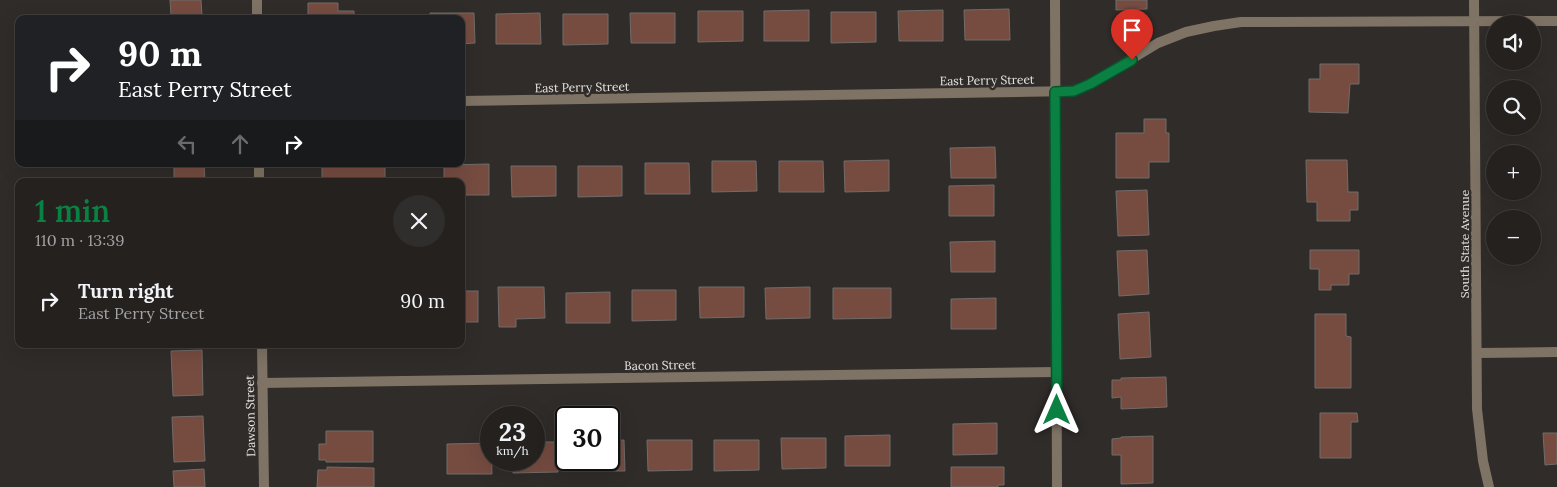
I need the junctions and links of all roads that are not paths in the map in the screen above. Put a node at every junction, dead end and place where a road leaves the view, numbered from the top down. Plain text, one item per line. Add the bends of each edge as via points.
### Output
1 (257, 0) edge
2 (1054, 0) edge
3 (1474, 0) edge
4 (257, 15) edge
5 (1474, 21) junction
6 (1557, 21) edge
7 (1055, 92) junction
8 (465, 101) edge
9 (262, 348) edge
10 (1557, 352) edge
11 (1477, 353) junction
12 (1057, 372) junction
13 (262, 383) junction
14 (264, 487) edge
15 (1057, 487) edge
16 (1489, 487) edge

1 - 4 street
2 - 7 street
3 - 5 street, South State Avenue
5 - 6 street, East Perry Street
5 - 7 street, East Perry Street via 1241,22 1214,26 1186,32 1158,44 1074,91
5 - 11 street, South State Avenue
7 - 8 street, East Perry Street
7 - 12 street
9 - 13 street, Dawson Street
10 - 11 street
11 - 16 street, South State Avenue via 1477,409
12 - 13 street, Bacon Street
12 - 15 street
13 - 14 street, Dawson Street

